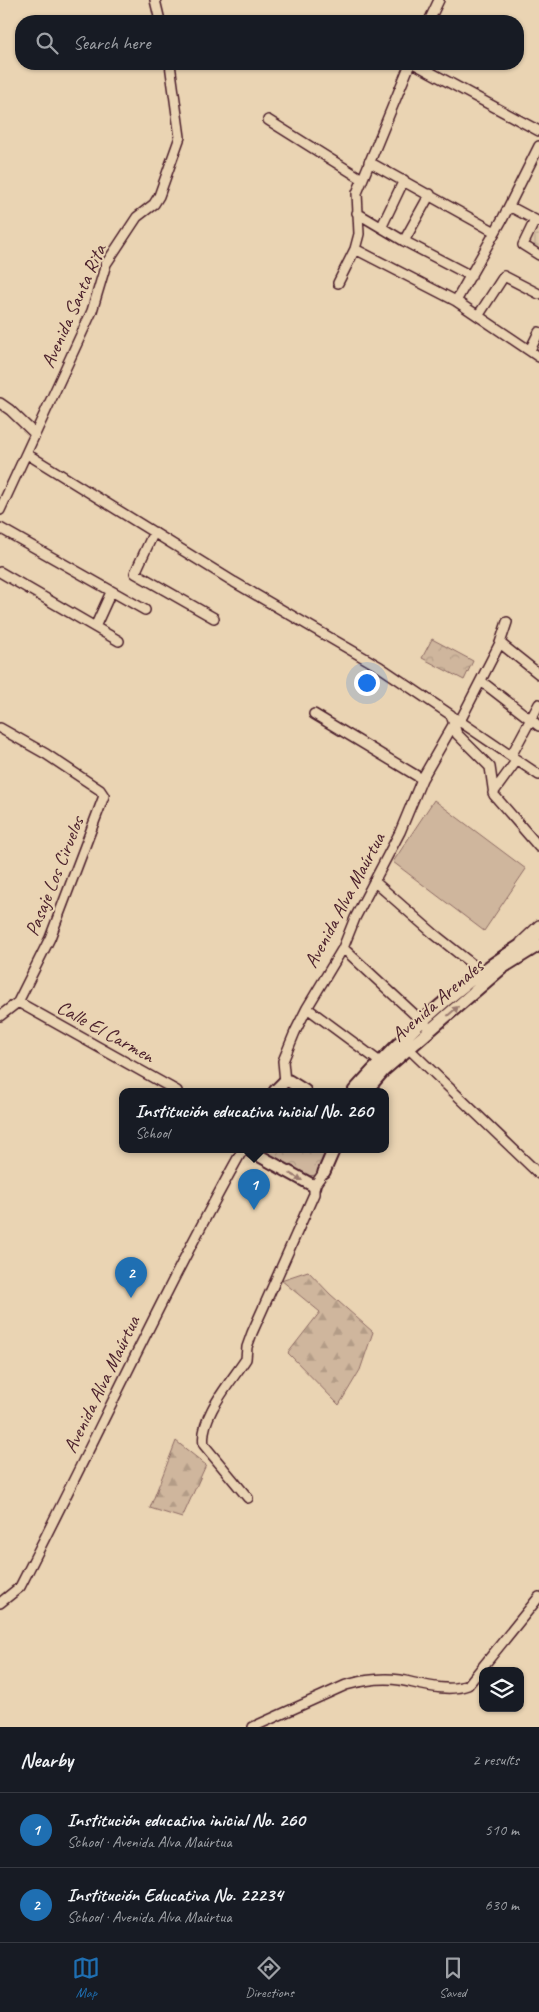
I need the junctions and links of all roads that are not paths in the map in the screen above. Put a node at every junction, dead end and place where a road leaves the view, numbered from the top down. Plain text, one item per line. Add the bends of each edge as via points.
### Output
1 (155, 0) edge
2 (437, 0) edge
3 (159, 15) edge
4 (431, 15) edge
5 (171, 70) edge
6 (407, 70) edge
7 (427, 70) edge
8 (268, 120) dead end
9 (539, 131) edge
10 (539, 146) edge
11 (369, 162) junction
12 (362, 179) junction
13 (404, 180) junction
14 (430, 194) junction
15 (509, 206) junction
16 (358, 213) junction
17 (537, 221) edge
18 (382, 226) junction
19 (495, 232) junction
20 (404, 241) junction
21 (355, 249) junction
22 (539, 256) edge
23 (471, 276) junction
24 (338, 283) dead end
25 (539, 294) edge
26 (456, 301) junction
27 (478, 316) junction
28 (539, 332) edge
29 (530, 350) junction
30 (539, 356) edge
31 (0, 404) edge
32 (35, 434) junction
33 (27, 454) junction
34 (0, 510) edge
35 (0, 528) edge
36 (154, 532) junction
37 (0, 572) edge
38 (111, 592) junction
39 (145, 610) dead end
40 (214, 618) dead end
41 (507, 622) dead end
42 (94, 627) junction
43 (119, 641) dead end
44 (500, 643) junction
45 (539, 674) edge
46 (481, 681) junction
47 (539, 704) edge
48 (314, 714) dead end
49 (530, 721) junction
50 (457, 723) junction
51 (539, 726) edge
52 (0, 728) edge
53 (514, 758) junction
54 (539, 775) edge
55 (422, 779) junction
56 (493, 793) junction
57 (539, 847) edge
58 (375, 882) junction
59 (539, 925) edge
60 (539, 934) edge
61 (539, 946) edge
62 (343, 948) junction
63 (513, 950) junction
64 (482, 972) junction
65 (18, 1002) junction
66 (307, 1008) junction
67 (0, 1016) edge
68 (426, 1026) junction
69 (409, 1049) junction
70 (380, 1062) junction
71 (285, 1082) junction
72 (172, 1088) edge
73 (278, 1088) edge
74 (301, 1088) edge
75 (357, 1088) edge
76 (369, 1088) edge
77 (240, 1153) edge
78 (254, 1153) edge
79 (332, 1153) edge
80 (324, 1172) joint
81 (539, 1174) edge
82 (314, 1186) junction
83 (248, 1498) dead end
84 (539, 1597) edge
85 (1, 1602) edge
86 (253, 1727) edge

1 - 3 street
2 - 4 street
5 - 32 street, Avenida Santa Rita via 180,135 157,201 138,216 106,264 92,312
6 - 11 street
7 - 9 street
8 - 12 street
10 - 15 street
11 - 12 street
11 - 13 street
12 - 16 street via 357,193
13 - 14 street
13 - 18 street
14 - 19 street
14 - 20 street
15 - 17 street
15 - 19 street
16 - 18 street
16 - 21 street via 359,234
17 - 22 street via 523,245
18 - 20 street
19 - 23 street
20 - 23 street
21 - 24 street
21 - 26 street
23 - 26 street
25 - 27 street via 504,276
26 - 27 street
27 - 29 street
28 - 29 street
29 - 30 street
31 - 32 street
32 - 33 street, Avenida Santa Rita
33 - 34 street, Avenida Santa Rita
33 - 36 street
35 - 38 street
36 - 40 street via 135,573
36 - 50 street via 380,667
37 - 42 street
38 - 39 street
38 - 42 street
41 - 44 street, Avenida Alva Maúrtua
42 - 43 street
44 - 45 street
44 - 46 street, Avenida Alva Maúrtua
46 - 49 street
46 - 50 street, Avenida Alva Maúrtua
47 - 49 street
48 - 55 street
49 - 51 street
49 - 53 street
50 - 53 street
50 - 55 street, Avenida Alva Maúrtua
50 - 56 street via 457,734 490,767
52 - 65 street, Pasaje Los Ciruelos via 46,754 100,790 104,796 50,938
53 - 54 street
53 - 56 street
55 - 58 street, Avenida Alva Maúrtua
56 - 57 street
58 - 62 street, Avenida Alva Maúrtua
58 - 64 street
59 - 63 street
60 - 63 main road, Avenida Arenales
68 -> 61 main road, Avenida Arenales via 502,968
62 - 66 street, Avenida Alva Maúrtua
62 - 68 street
63 - 64 main road, Avenida Arenales
64 - 68 main road, Avenida Arenales
65 - 67 street, Pasaje Los Ciruelos
65 - 72 street, Calle El Carmen
66 - 70 street
66 - 71 street, Avenida Alva Maúrtua via 284,1057
68 - 69 main road, Avenida Arenales
68 - 70 main road, Avenida Arenales
69 - 76 main road, Avenida Arenales
69 - 81 street
70 - 75 main road, Avenida Arenales
71 - 73 main road
71 - 74 main road
77 - 85 street, Avenida Alva Maúrtua via 167,1291 20,1587
78 -> 82 main road
79 - 80 main road
80 - 82 street
82 - 83 street via 314,1194 252,1333 246,1359 205,1422 202,1434 204,1445
84 - 86 street via 468,1685 460,1688 420,1686 400,1680 361,1680

